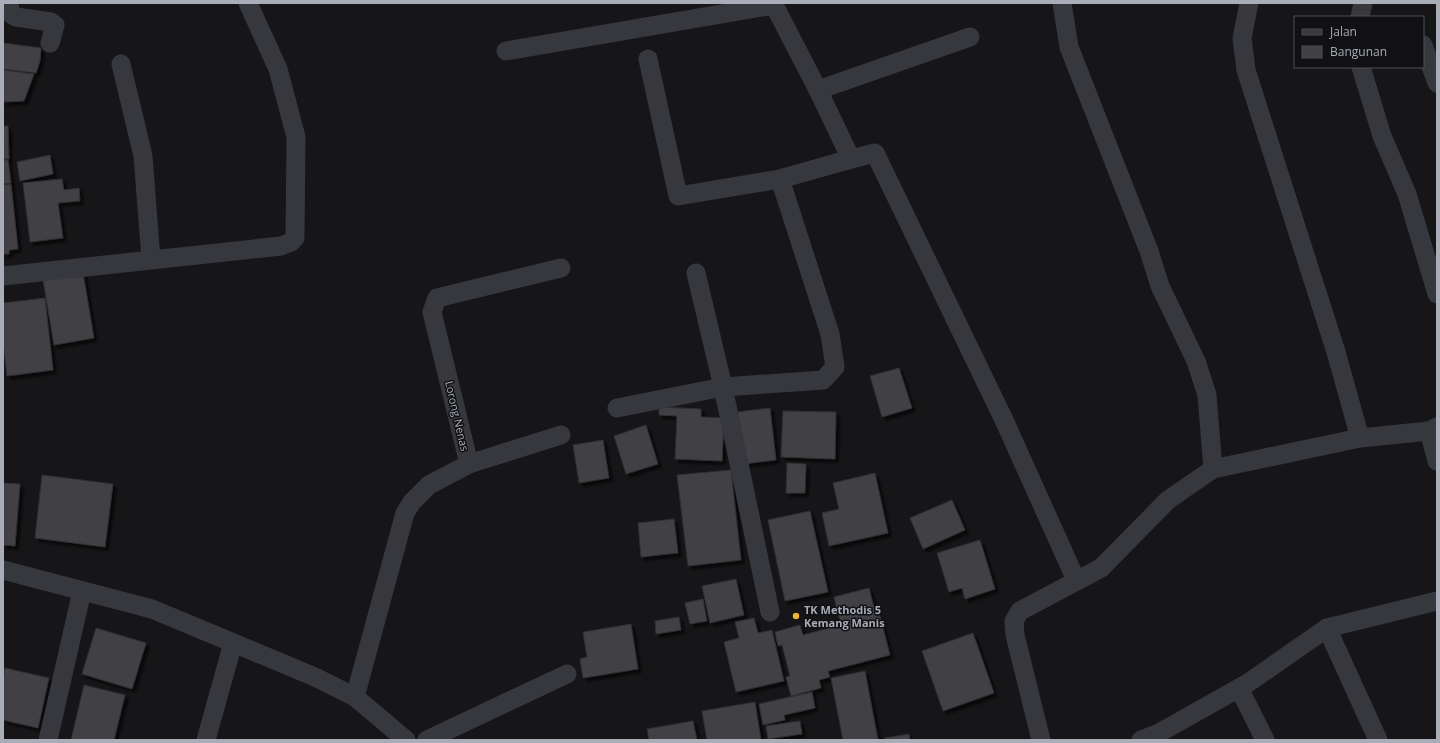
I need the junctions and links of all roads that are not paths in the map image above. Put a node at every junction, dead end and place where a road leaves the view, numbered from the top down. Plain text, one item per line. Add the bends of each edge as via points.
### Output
1 (8, 3) edge
2 (248, 3) edge
3 (1062, 3) edge
4 (1249, 3) edge
5 (1363, 3) edge
6 (774, 4) edge
7 (1360, 16) edge
8 (970, 37) dead end
9 (50, 43) dead end
10 (1424, 48) edge
11 (506, 51) dead end
12 (648, 59) dead end
13 (121, 64) dead end
14 (1361, 68) edge
15 (1437, 83) edge
16 (818, 90) junction
17 (851, 160) junction
18 (780, 179) junction
19 (151, 259) junction
20 (561, 268) dead end
21 (696, 273) dead end
22 (3, 276) edge
23 (1437, 294) edge
24 (722, 387) junction
25 (618, 408) dead end
26 (1433, 429) edge
27 (561, 435) dead end
28 (1360, 438) junction
29 (1437, 461) edge
30 (469, 464) junction
31 (1213, 469) junction
32 (3, 570) edge
33 (1076, 580) junction
34 (82, 591) junction
35 (1437, 601) edge
36 (770, 612) dead end
37 (1327, 628) junction
38 (233, 643) junction
39 (567, 674) dead end
40 (1239, 688) junction
41 (355, 697) junction
42 (48, 740) edge
43 (206, 740) edge
44 (405, 740) edge
45 (427, 740) edge
46 (1042, 740) edge
47 (1141, 740) edge
48 (1265, 740) edge
49 (1378, 740) edge

1 - 9 street via 12,15 16,17 51,22 55,25
2 - 19 street via 278,69 296,137 295,238 281,246
3 - 31 street via 1069,47 1149,251 1160,286 1196,361 1207,395
4 - 28 street via 1242,38 1246,70 1336,352
5 - 7 street
6 - 11 street
6 - 16 street
8 - 16 street
10 - 15 street
12 - 18 street via 678,196
13 - 19 street via 143,156
14 - 23 street via 1382,136 1407,194
16 - 17 street
17 - 18 street
17 - 33 street via 875,153 1004,420
18 - 24 street via 830,334 835,367 823,380
19 - 22 street
20 - 30 street, Lorong Nenas via 437,298 434,302 432,312
21 - 24 street
24 - 25 street
24 - 36 street
26 - 28 street
26 - 29 street
27 - 30 street
28 - 31 street
30 - 41 street, Lorong Nenas via 429,485 405,512
31 - 33 street via 1168,500 1101,568
32 - 34 street
33 - 46 street via 1020,611 1014,621 1015,634
34 - 38 street via 152,609
34 - 42 street
35 - 37 street
37 - 40 street
37 - 49 street
38 - 41 street via 315,677
38 - 43 street
39 - 45 street
40 - 47 street via 1159,733
40 - 48 street
41 - 44 street

